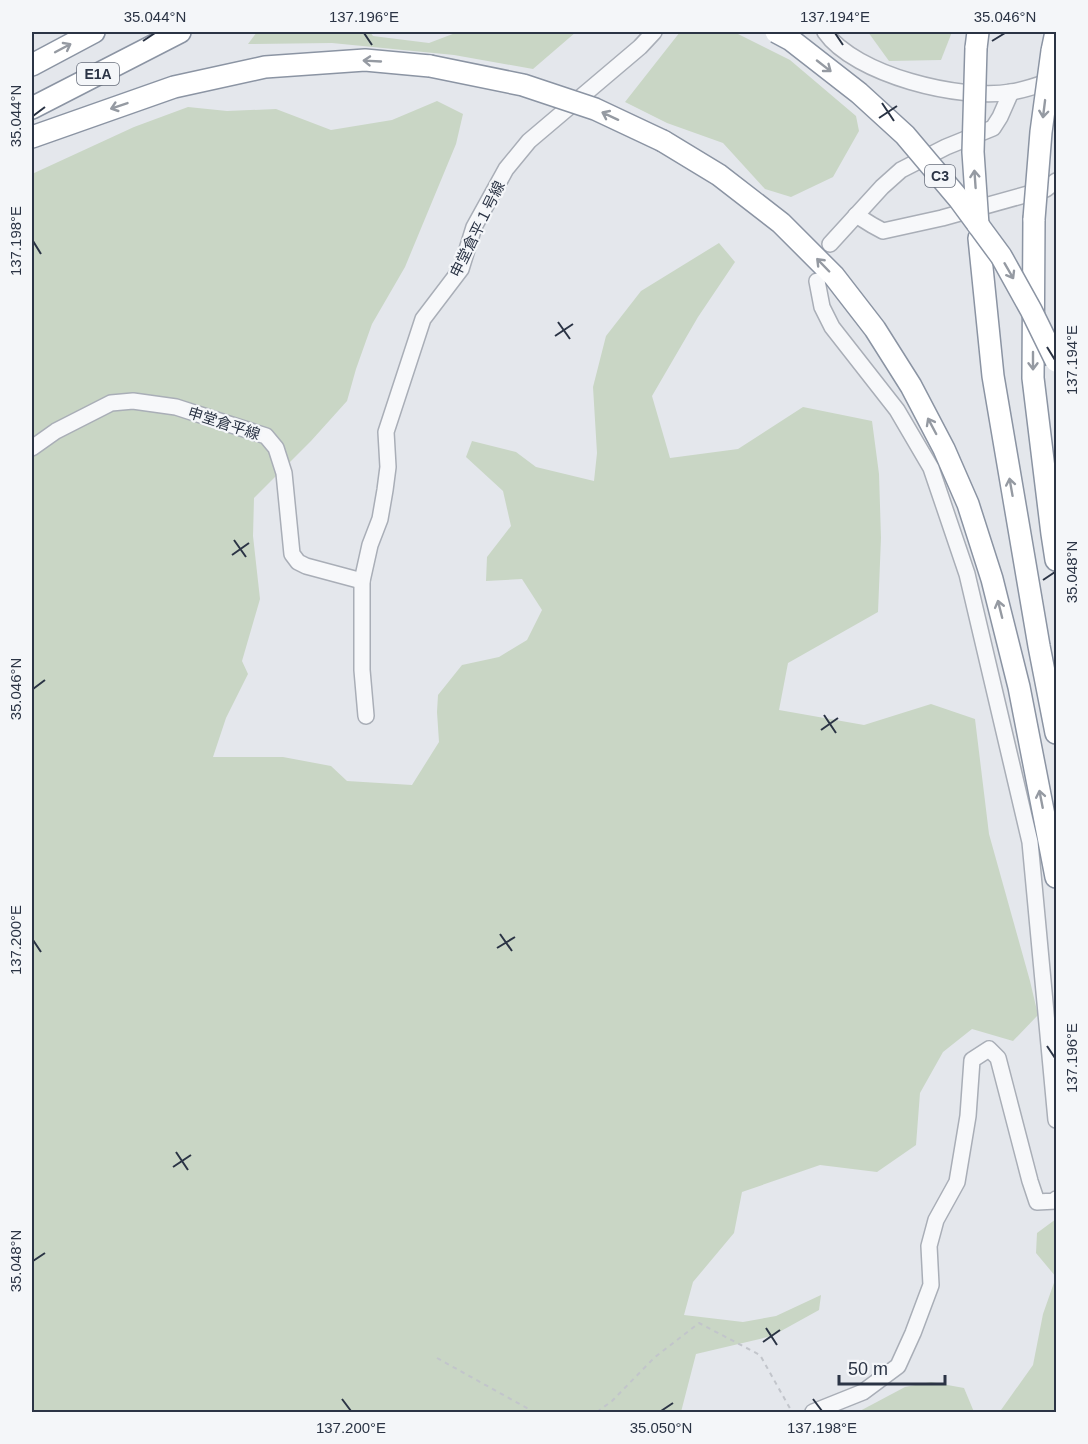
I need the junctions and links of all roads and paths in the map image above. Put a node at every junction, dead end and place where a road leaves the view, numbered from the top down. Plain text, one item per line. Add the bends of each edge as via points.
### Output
1 (94, 32) edge
2 (654, 32) edge
3 (776, 32) edge
4 (825, 32) edge
5 (172, 36) edge
6 (977, 40) edge
7 (1054, 41) edge
8 (32, 65) edge
9 (1056, 79) edge
10 (1011, 93) junction
11 (32, 108) edge
12 (32, 137) edge
13 (1053, 189) edge
14 (856, 215) junction
15 (830, 244) dead end
16 (817, 281) dead end
17 (1056, 361) edge
18 (32, 448) edge
19 (1056, 560) edge
20 (362, 581) junction
21 (366, 716) dead end
22 (1056, 733) edge
23 (1056, 877) edge
24 (1056, 1120) edge
25 (1056, 1199) edge
26 (437, 1358) dead end
27 (534, 1413) edge
28 (597, 1413) edge
29 (792, 1413) edge
30 (813, 1413) edge

8 -> 1 highway, E1A
2 - 20 street, 申堂倉平１号線 via 529,141 506,169 474,227 461,269 423,319 386,432 385,490
3 -> 17 highway, C3, bridge via 859,93 905,135 1001,256
4 - 10 street via 855,57 886,73 968,94
5 - 11 highway, E1A
22 -> 6 highway, bridge via 993,376 973,152
7 -> 19 highway, bridge via 1034,219 1033,378
9 - 10 street
10 - 14 street via 993,128 901,170
23 -> 12 highway, bridge via 1019,687 992,579 944,449 875,329 834,276 782,223 719,175 663,141 595,110 524,85 430,66 365,60 265,67 174,87
13 - 14 street via 884,231
14 - 15 street
16 - 24 street via 822,307 832,327 897,410 930,468 967,574 1030,842
18 - 20 street, 申堂倉平線 via 111,403 133,401 176,407 266,436 276,448 284,473 292,554 306,566
20 - 21 street, 申堂倉平１号線
25 - 30 street via 1037,1202 998,1058 989,1049 972,1060 957,1182 936,1220 929,1246 931,1285 898,1366 863,1392
26 - 27 path
28 - 29 path via 655,1357 699,1323 760,1355

